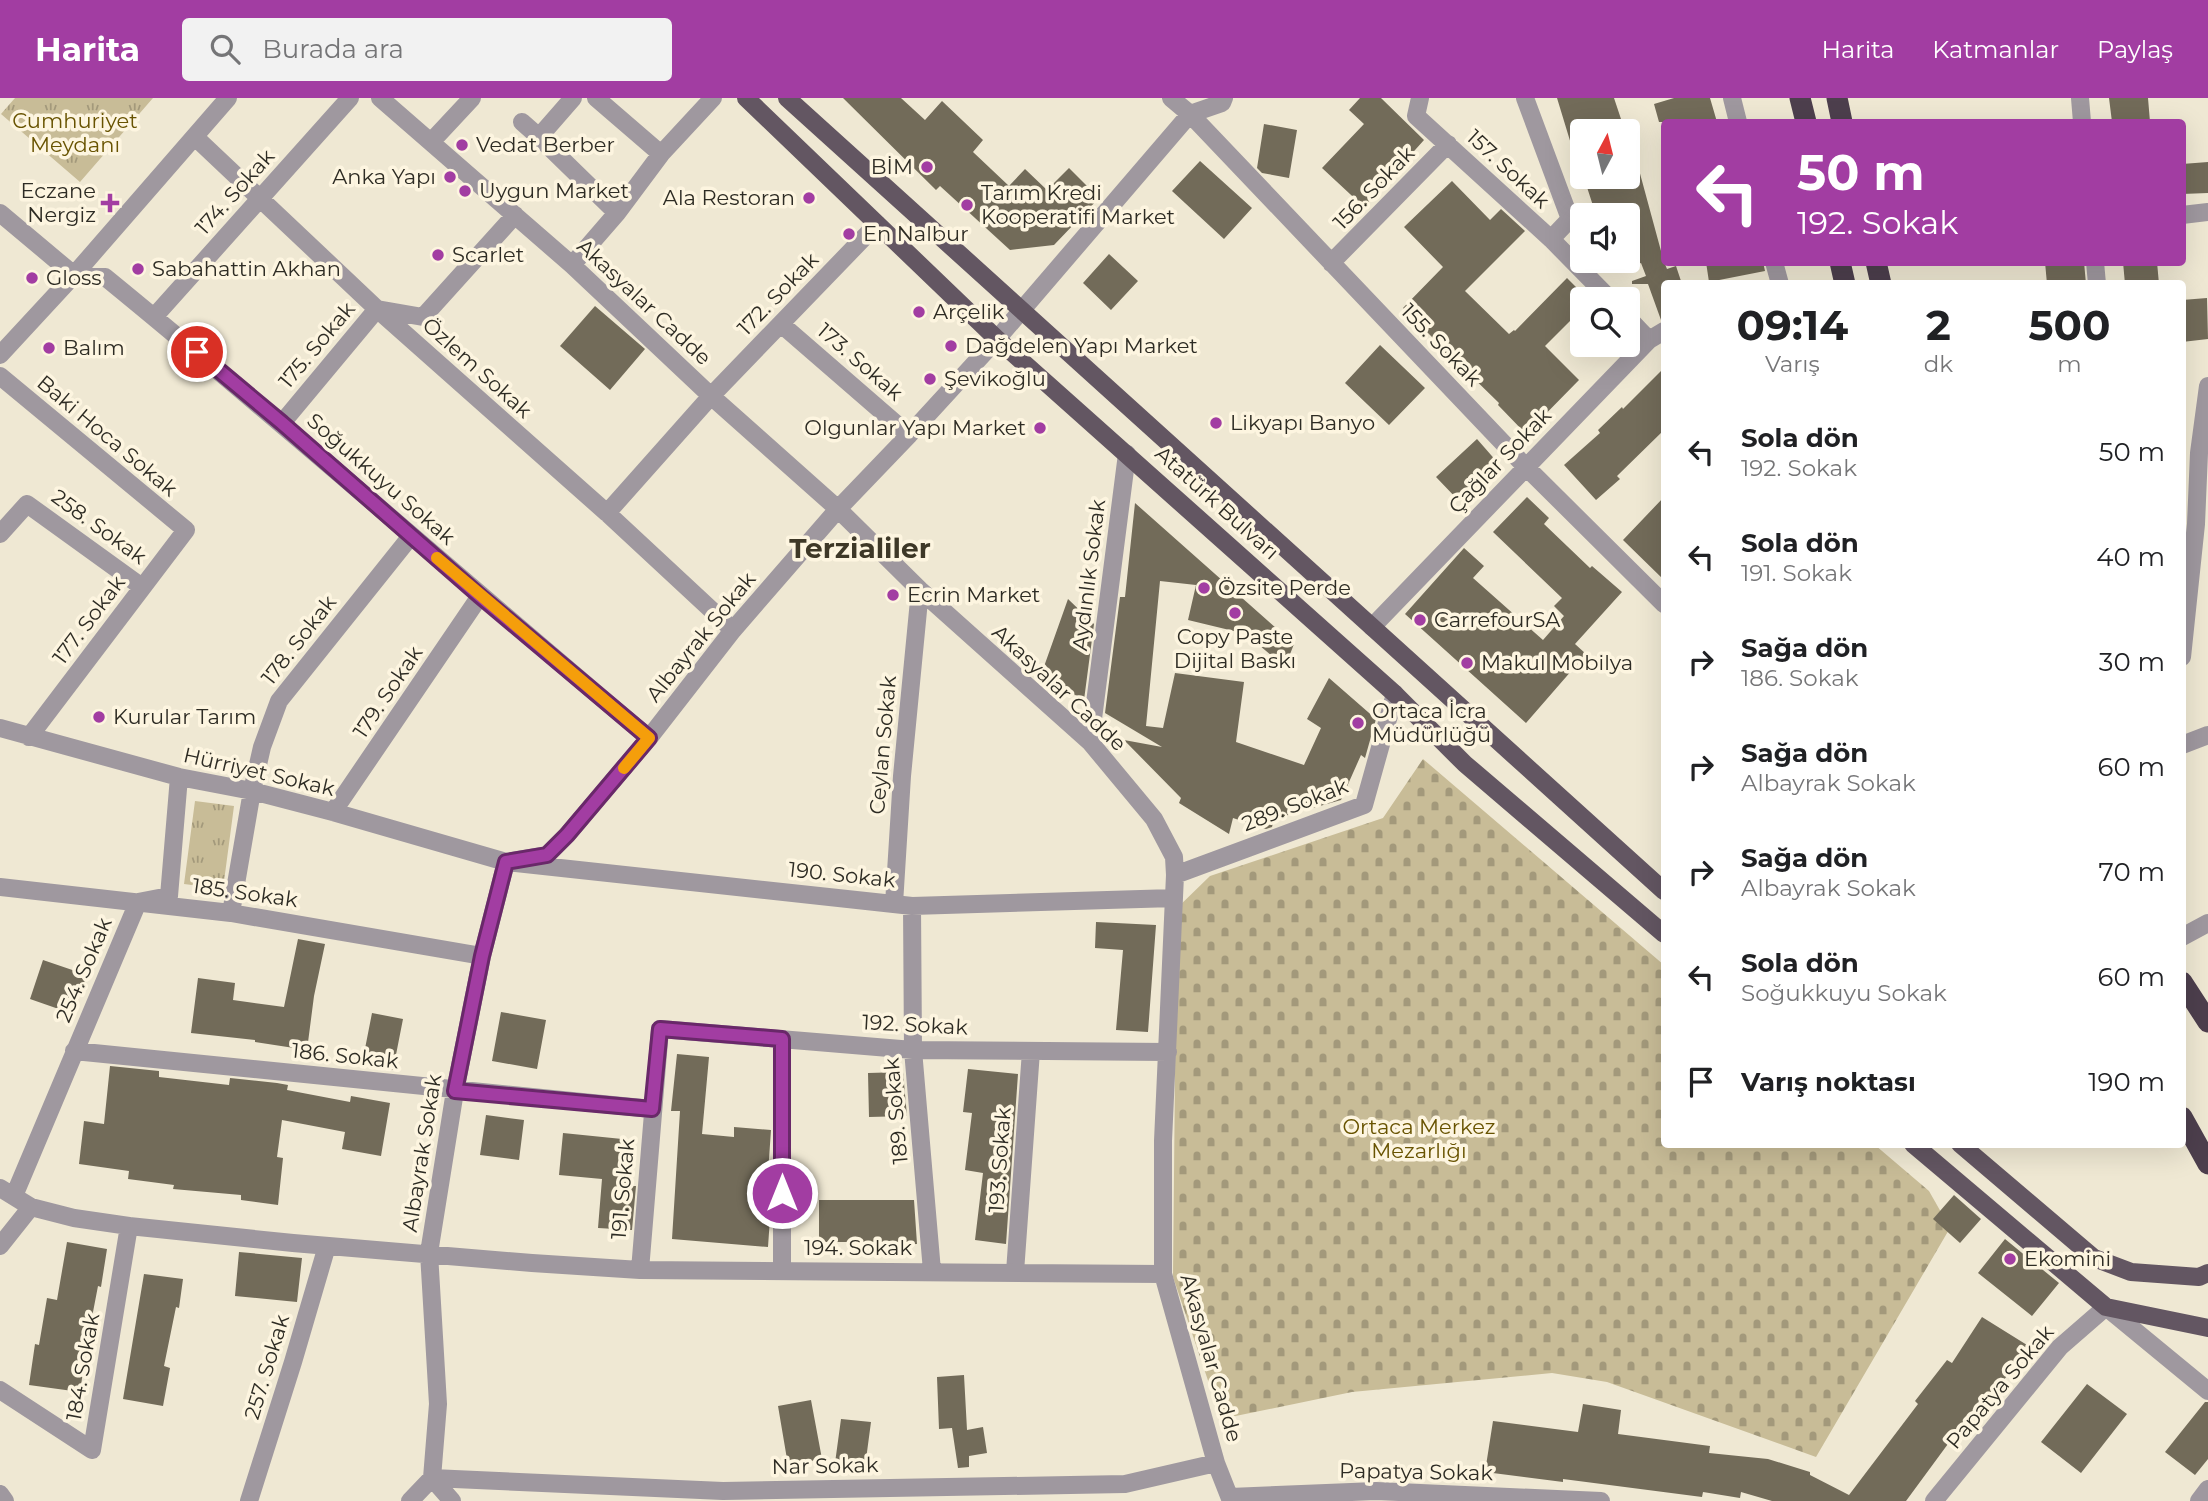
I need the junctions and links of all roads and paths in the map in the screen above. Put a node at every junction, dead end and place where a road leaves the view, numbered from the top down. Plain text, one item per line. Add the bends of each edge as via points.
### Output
1 (228, 98) edge
2 (350, 98) edge
3 (472, 98) edge
4 (573, 98) edge
5 (596, 98) edge
6 (713, 98) edge
7 (746, 98) edge
8 (787, 98) edge
9 (1171, 98) edge
10 (1224, 98) edge
11 (1420, 98) edge
12 (1525, 98) edge
13 (1732, 98) edge
14 (1800, 98) edge
15 (1837, 98) edge
16 (2080, 98) edge
17 (389, 101) edge
18 (1190, 114) junction
19 (1737, 119) edge
20 (1805, 119) edge
21 (1841, 119) edge
22 (2082, 119) edge
23 (522, 121) dead end
24 (195, 137) junction
25 (539, 137) junction
26 (431, 142) junction
27 (1448, 144) junction
28 (661, 154) junction
29 (260, 198) junction
30 (617, 212) junction
31 (2208, 212) edge
32 (0, 213) edge
33 (514, 215) junction
34 (2186, 215) edge
35 (877, 224) junction
36 (1550, 239) junction
37 (1331, 263) junction
38 (572, 265) junction
39 (74, 275) junction
40 (1598, 287) edge
41 (377, 309) junction
42 (1020, 311) junction
43 (154, 317) junction
44 (781, 324) junction
45 (1640, 325) edge
46 (1657, 335) edge
47 (997, 339) junction
48 (0, 355) edge
49 (0, 376) edge
50 (2208, 386) edge
51 (711, 396) junction
52 (2206, 416) edge
53 (282, 423) junction
54 (909, 435) junction
55 (1128, 454) junction
56 (2191, 455) edge
57 (1525, 466) junction
58 (838, 509) junction
59 (607, 513) junction
60 (186, 530) joint
61 (0, 534) edge
62 (411, 536) junction
63 (2200, 561) edge
64 (142, 587) junction
65 (920, 590) junction
66 (480, 596) junction
67 (1661, 601) edge
68 (1373, 627) junction
69 (733, 630) junction
70 (2186, 636) edge
71 (1395, 694) junction
72 (0, 729) edge
73 (2208, 735) edge
74 (29, 737) junction
75 (649, 738) junction
76 (1090, 743) junction
77 (2186, 743) edge
78 (179, 777) junction
79 (252, 791) junction
80 (333, 813) junction
81 (506, 862) junction
82 (1175, 875) junction
83 (0, 887) edge
84 (1661, 888) edge
85 (1174, 898) junction
86 (138, 902) junction
87 (903, 905) junction
88 (231, 913) junction
89 (2208, 923) edge
90 (1661, 931) edge
91 (2186, 935) edge
92 (482, 956) junction
93 (2186, 988) edge
94 (2208, 1022) edge
95 (660, 1029) joint
96 (782, 1039) junction
97 (913, 1050) junction
98 (74, 1051) junction
99 (1031, 1051) junction
100 (1168, 1052) junction
101 (455, 1091) junction
102 (652, 1109) junction
103 (2186, 1124) edge
104 (1918, 1148) edge
105 (1965, 1148) edge
106 (2208, 1164) edge
107 (7, 1192) edge
108 (31, 1207) junction
109 (130, 1226) junction
110 (0, 1246) edge
111 (327, 1246) junction
112 (429, 1253) junction
113 (640, 1270) junction
114 (782, 1270) junction
115 (932, 1271) junction
116 (1016, 1272) junction
117 (2208, 1273) edge
118 (1163, 1274) junction
119 (2106, 1307) junction
120 (2208, 1328) edge
121 (0, 1390) edge
122 (2208, 1391) edge
123 (1216, 1463) junction
124 (432, 1478) junction
125 (2208, 1489) edge
126 (0, 1494) edge
127 (952, 1494) edge
128 (1231, 1499) edge
129 (5, 1501) edge
130 (249, 1501) edge
131 (410, 1501) edge
132 (452, 1501) edge
133 (1601, 1501) edge
134 (1934, 1501) edge
135 (2199, 1501) edge

1 - 24 street
2 - 29 street, 174. Sokak
3 - 26 street
4 - 25 street
5 - 28 street
6 - 28 street
7 - 35 main road, Atatürk Bulvarı
8 - 42 main road, Atatürk Bulvarı
9 - 18 street, 155. Sokak
10 - 18 street via 1222,103
11 - 27 street, 157. Sokak via 1416,116
12 - 36 street via 1570,219
13 - 19 street
14 - 20 highway
15 - 21 highway
16 - 22 street
17 - 26 street, Akasyalar Cadde
18 - 37 street, 155. Sokak
18 - 42 street, Albayrak Sokak
23 - 25 street
24 - 29 street, Özlem Sokak
24 - 39 street
25 - 30 street
26 - 33 street, Akasyalar Cadde
27 - 36 street, 157. Sokak
27 - 37 street, 156. Sokak
28 - 30 street
29 - 41 street, Özlem Sokak
29 - 43 street, 174. Sokak
30 - 38 street
31 - 34 street
32 - 39 street
33 - 38 street, Akasyalar Cadde
33 - 41 street, 175. Sokak via 423,317
35 - 44 street, 172. Sokak
35 - 47 main road, Atatürk Bulvarı
36 - 40 street, 157. Sokak
37 - 57 street, 155. Sokak
38 - 51 street, Akasyalar Cadde
39 - 43 street, Soğukkuyu Sokak via 105,277
39 - 48 street
41 - 53 street, 175. Sokak
41 - 59 street, Özlem Sokak
42 - 47 street, Albayrak Sokak
42 - 68 main road, Atatürk Bulvarı
43 - 53 street, Soğukkuyu Sokak
44 - 51 street, 172. Sokak
44 - 54 street, 173. Sokak
45 - 46 street
46 - 57 street, Çağlar Sokak
47 - 54 street, Albayrak Sokak
47 - 55 main road, Atatürk Bulvarı
49 - 60 street, Baki Hoca Sokak
50 - 52 street
51 - 58 street, Akasyalar Cadde
51 - 59 street, 172. Sokak
52 - 56 street
53 - 62 street, Soğukkuyu Sokak
54 - 58 street, Albayrak Sokak
55 - 71 main road, Atatürk Bulvarı
55 - 76 street, Aydınlık Sokak
56 - 63 street
57 - 67 street, 155. Sokak
57 - 68 street, Çağlar Sokak
58 - 65 street, Akasyalar Cadde
58 - 69 street, Albayrak Sokak
59 - 69 street, Özlem Sokak
60 - 64 street, 177. Sokak
61 - 64 street, 258. Sokak via 27,503
62 - 66 street, Soğukkuyu Sokak
62 - 79 street, 178. Sokak via 279,701
63 - 70 street
64 - 74 street, 177. Sokak
65 - 76 street, Akasyalar Cadde
65 - 87 street, Ceylan Sokak via 902,776
66 - 75 street, Soğukkuyu Sokak
66 - 80 street, 179. Sokak
68 - 84 main road, Atatürk Bulvarı
69 - 75 street, Albayrak Sokak
71 - 82 street, 289. Sokak via 1364,805
71 - 90 main road, Atatürk Bulvarı via 1465,764
72 - 74 street, Hürriyet Sokak
73 - 77 street
74 - 78 street, Hürriyet Sokak
75 - 81 street, Albayrak Sokak via 547,855
76 - 82 street, Akasyalar Cadde via 1154,819 1174,857
78 - 79 street, Hürriyet Sokak
78 - 86 street, 254. Sokak via 169,896
79 - 80 street, Hürriyet Sokak
79 - 88 street, 178. Sokak
80 - 81 street, Hürriyet Sokak
81 - 87 street, 190. Sokak
81 - 92 street, Albayrak Sokak
82 - 85 street, Akasyalar Cadde
83 - 86 street, 185. Sokak
85 - 87 street, 190. Sokak
85 - 100 street, Akasyalar Cadde
86 - 88 street, 185. Sokak
86 - 98 street, 254. Sokak
87 - 97 street, 189. Sokak
88 - 92 street, 185. Sokak
89 - 91 street
92 - 101 street, Albayrak Sokak
93 - 94 highway
95 - 96 street, 192. Sokak
95 - 102 street, 191. Sokak
96 - 97 street, 192. Sokak
96 - 114 street
97 - 99 street, 192. Sokak
97 - 115 street, 189. Sokak
98 - 101 street, 186. Sokak
98 - 107 street, 254. Sokak
99 - 100 street, 192. Sokak
99 - 116 street, 193. Sokak
100 - 118 street, Akasyalar Cadde
101 - 102 street, 186. Sokak
101 - 112 street, Albayrak Sokak
102 - 113 street, 191. Sokak
103 - 106 highway
104 - 119 main road
105 - 117 main road via 2094,1258 2130,1272 2199,1277
107 - 108 street, 194. Sokak
108 - 109 street, 194. Sokak
108 - 110 street
109 - 111 street, 194. Sokak
109 - 121 street, 184. Sokak via 92,1450
111 - 112 street, 194. Sokak
111 - 130 street, 257. Sokak
112 - 113 street, 194. Sokak
112 - 124 street, Albayrak Sokak via 438,1404
113 - 114 street, 194. Sokak
114 - 115 street, 194. Sokak
115 - 116 street, 194. Sokak
116 - 118 street, 194. Sokak
118 - 123 street, Akasyalar Cadde
119 - 120 main road
119 - 122 street
119 - 134 street, Papatya Sokak via 2060,1347
123 - 127 street, Nar Sokak via 1125,1485
123 - 128 street, Akasyalar Cadde
124 - 127 street, Nar Sokak via 723,1491
124 - 131 street
124 - 132 street
125 - 135 street
126 - 129 street
128 - 133 street, Papatya Sokak via 1376,1491

